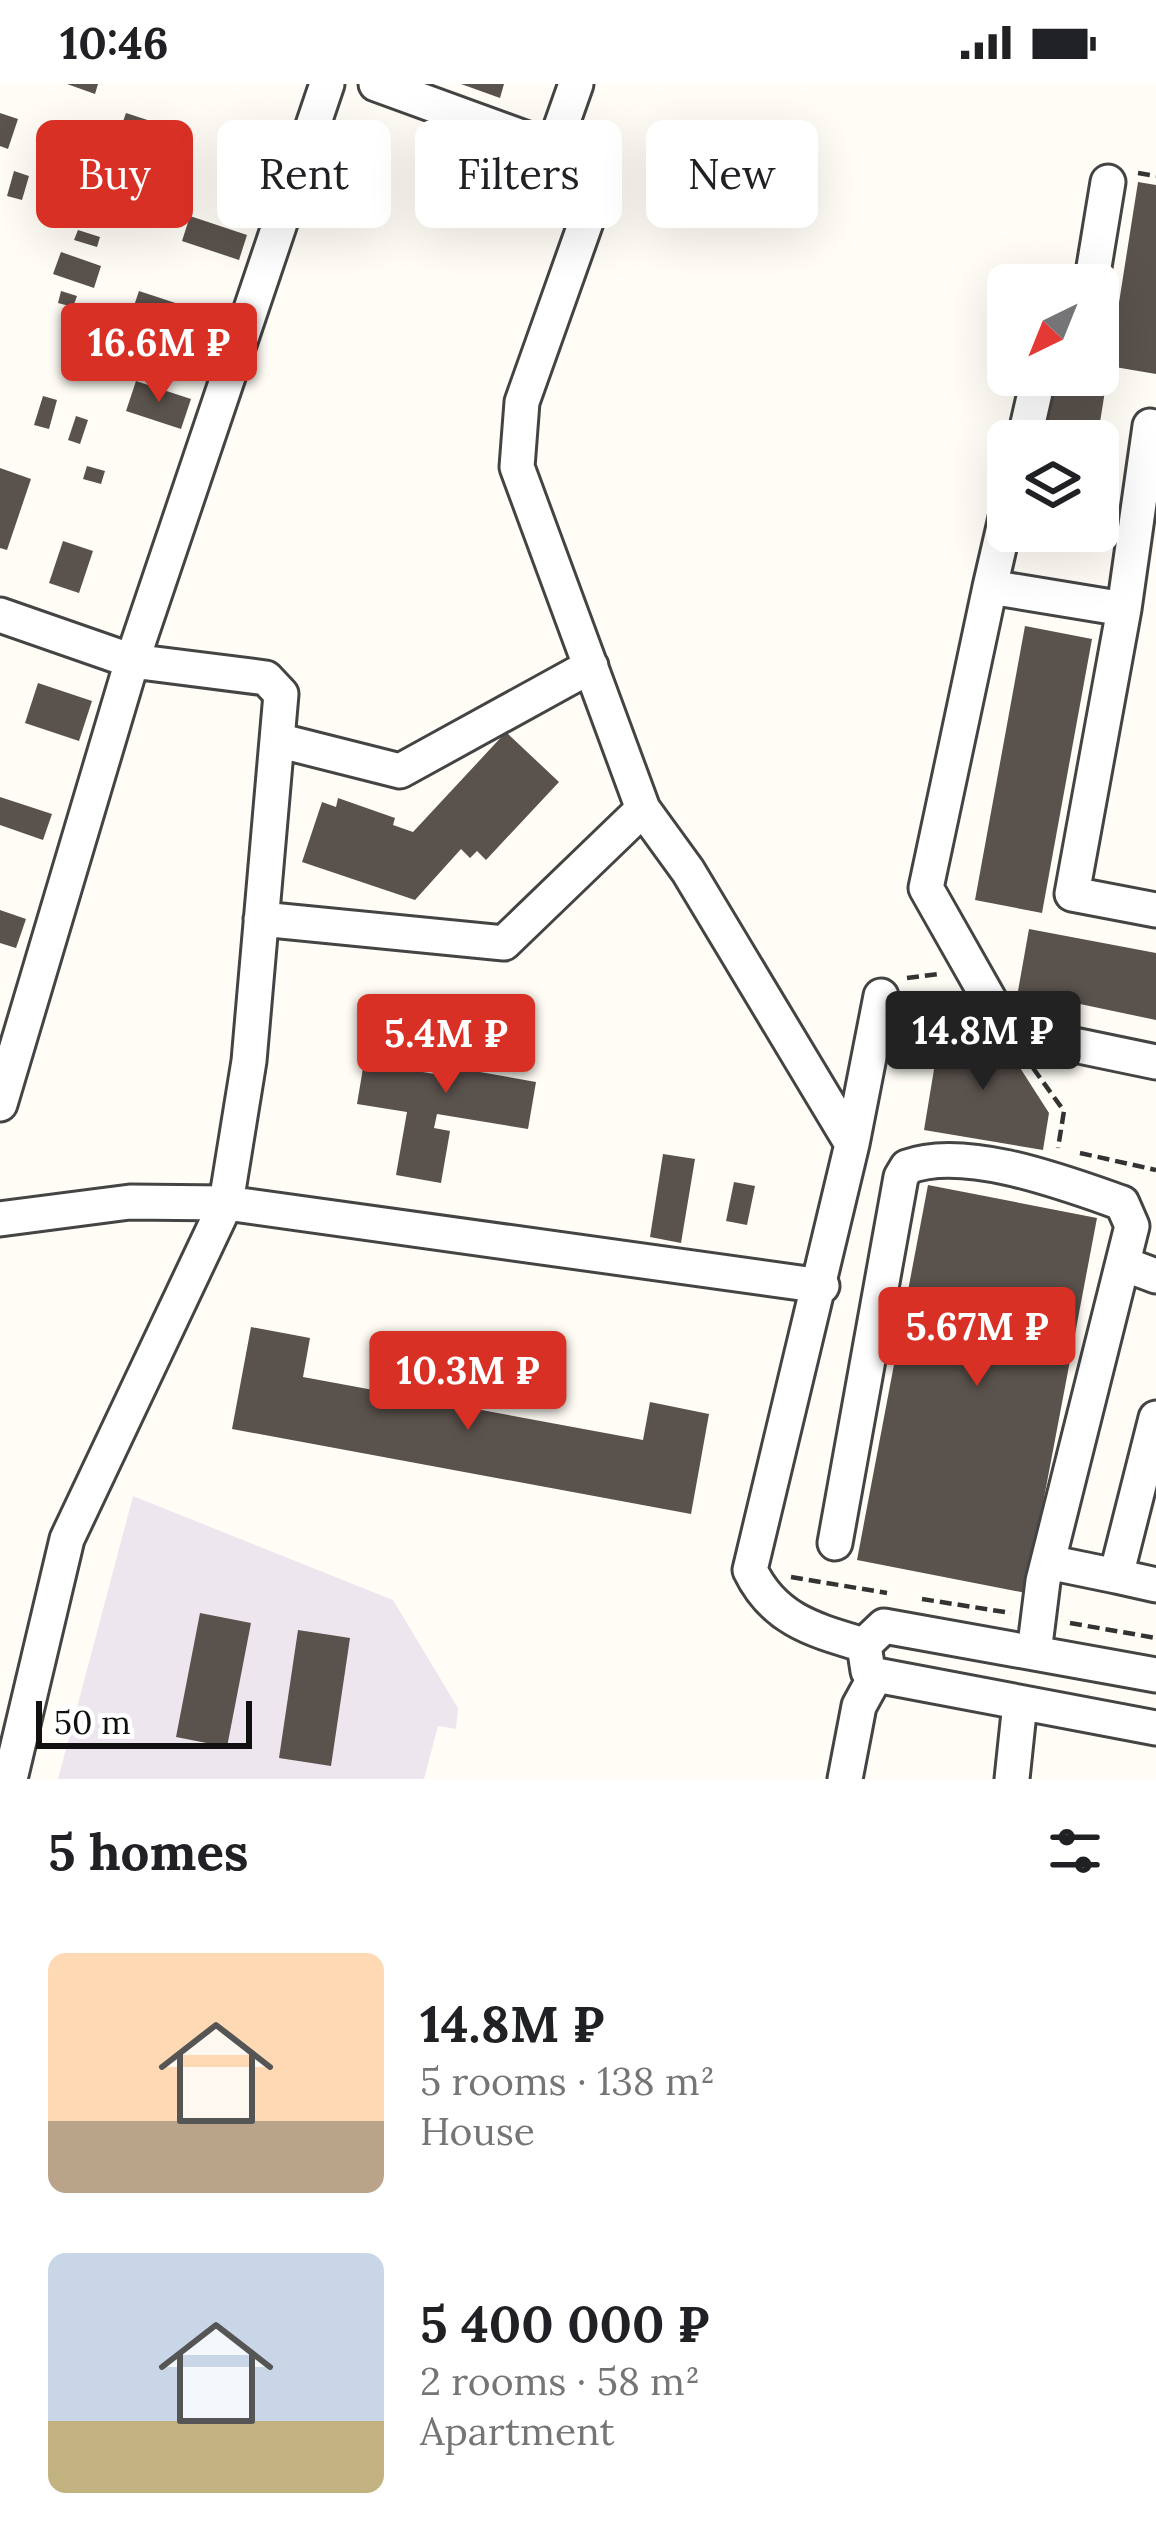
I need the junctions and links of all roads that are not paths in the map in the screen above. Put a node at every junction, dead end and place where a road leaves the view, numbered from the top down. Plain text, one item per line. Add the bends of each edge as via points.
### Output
1 (327, 84) edge
2 (378, 84) edge
3 (576, 84) edge
4 (476, 120) edge
5 (563, 120) edge
6 (1108, 182) dead end
7 (584, 228) edge
8 (1094, 264) edge
9 (1156, 428) edge
10 (998, 552) edge
11 (990, 587) junction
12 (1124, 609) junction
13 (0, 616) edge
14 (132, 662) junction
15 (591, 666) junction
16 (277, 740) junction
17 (643, 809) junction
18 (1156, 910) edge
19 (261, 919) junction
20 (881, 996) road end
21 (1156, 1062) edge
22 (0, 1104) edge
23 (853, 1144) junction
24 (226, 1203) junction
25 (0, 1220) edge
26 (1140, 1270) edge
27 (822, 1286) junction
28 (1156, 1418) edge
29 (835, 1544) dead end
30 (1048, 1562) junction
31 (1116, 1576) junction
32 (1156, 1586) edge
33 (1034, 1653) junction
34 (870, 1660) junction
35 (1156, 1675) edge
36 (1020, 1703) junction
37 (1156, 1728) edge
38 (10, 1779) edge
39 (845, 1779) edge
40 (1012, 1779) edge

1 - 14 street
2 - 4 street
3 - 5 street
6 - 8 street
7 - 15 street via 522,402 517,467
9 - 12 street via 1150,426
10 - 11 street
11 - 12 street
11 - 21 street via 926,888 1007,1031
12 - 18 street via 1072,894
13 - 14 street
14 - 16 street via 266,678 280,694
14 - 22 street
15 - 16 street via 400,770
15 - 17 street
16 - 19 street
17 - 19 street via 504,943
17 - 23 street
19 - 24 street
20 - 23 street
23 - 27 street
24 - 25 street via 130,1202
24 - 27 street
24 - 38 street via 67,1539
26 - 29 street via 1122,1203 1051,1179 945,1159 907,1167
26 - 30 street
27 - 34 street via 750,1570 770,1604
28 - 31 street
30 - 31 street
30 - 33 street
31 - 32 street
33 - 34 street via 884,1626 874,1630
33 - 35 street
34 - 36 street
34 - 39 street
36 - 37 street
36 - 40 street

